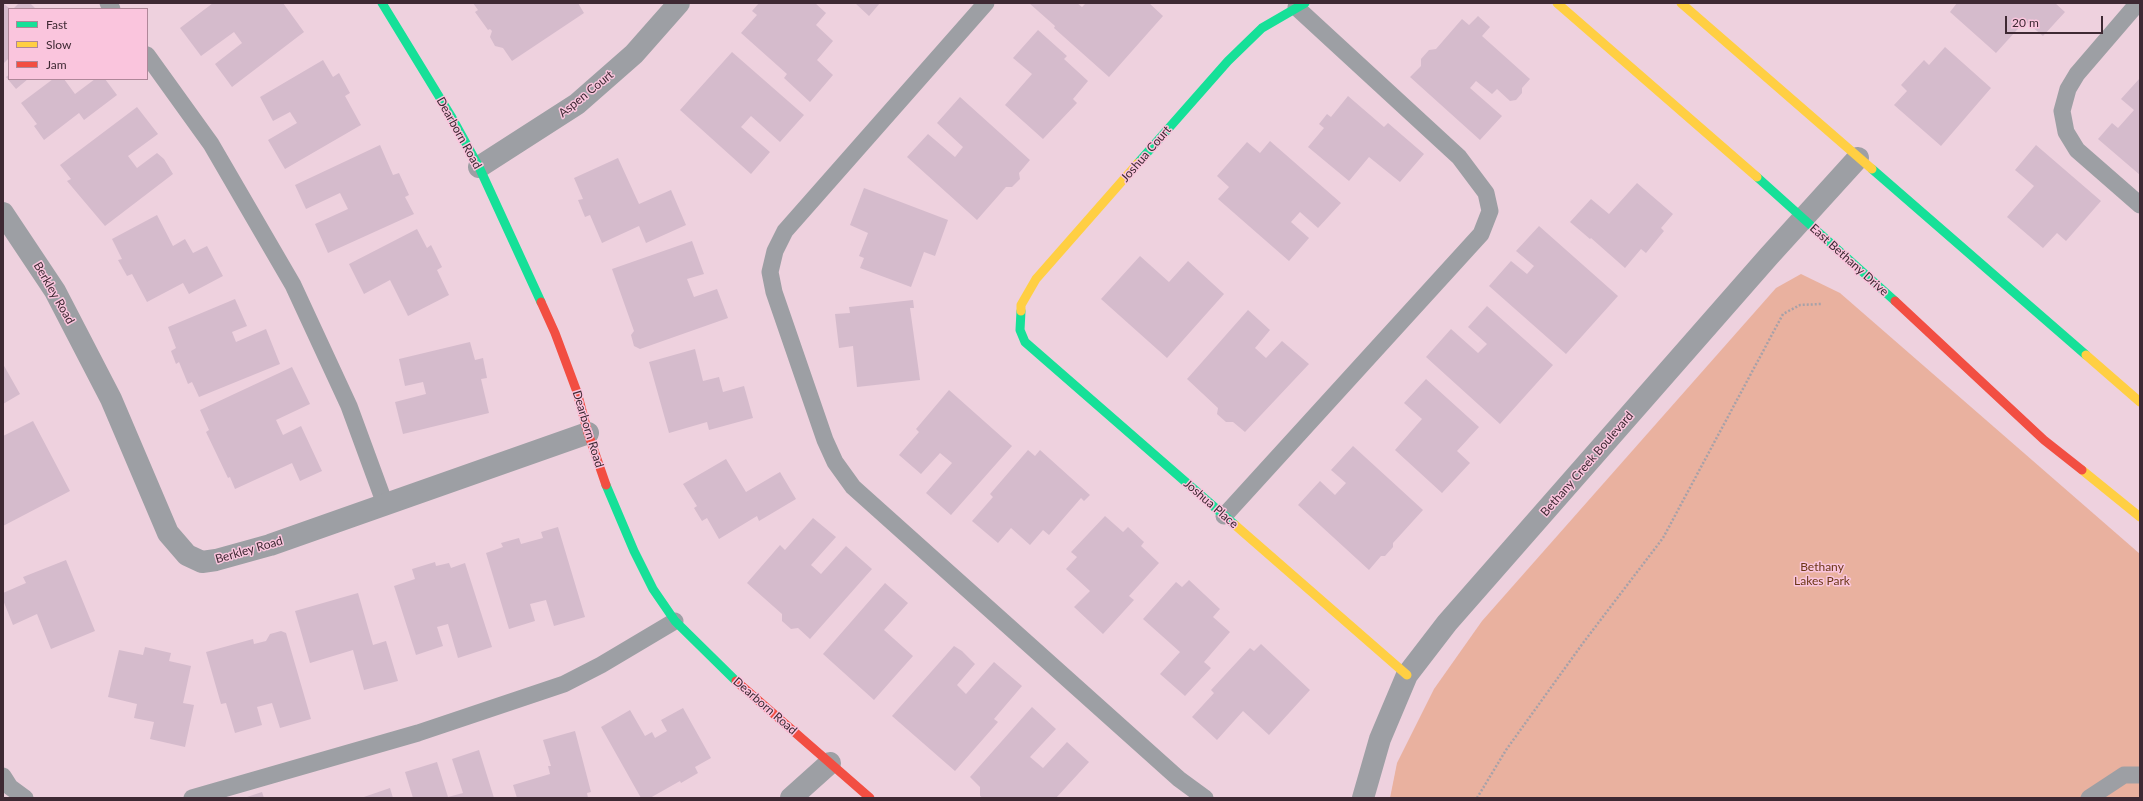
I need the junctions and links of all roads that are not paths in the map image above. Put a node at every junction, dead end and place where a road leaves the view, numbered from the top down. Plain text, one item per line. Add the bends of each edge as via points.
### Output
1 (382, 3) edge
2 (986, 3) edge
3 (1557, 3) edge
4 (1681, 3) edge
5 (2138, 3) edge
6 (673, 5) edge
7 (1301, 5) edge
8 (148, 56) edge
9 (1858, 158) junction
10 (479, 167) junction
11 (2140, 205) edge
12 (3, 213) edge
13 (1803, 218) junction
14 (1020, 330) joint
15 (2140, 402) edge
16 (588, 433) junction
17 (385, 504) junction
18 (1224, 516) junction
19 (2140, 517) edge
20 (675, 621) junction
21 (1408, 675) junction
22 (830, 763) junction
23 (2140, 775) edge
24 (3, 776) edge
25 (25, 798) edge
26 (192, 798) edge
27 (791, 798) edge
28 (870, 798) edge
29 (1205, 798) edge
30 (1363, 798) edge
31 (2089, 798) edge

1 - 10 street, Dearborn Road
2 - 29 lane via 785,231 775,251 770,272 774,292 824,440 835,462 853,487 1173,773
3 - 13 street, East Bethany Drive
4 - 9 street
5 - 11 lane via 2076,74 2068,89 2062,111 2066,132 2077,150
6 - 10 street, Aspen Court via 634,54 577,104
7 - 14 street, Joshua Court via 1262,28 1228,61 1036,279 1021,305
7 - 18 lane via 1459,157 1486,193 1490,211 1481,234
8 - 17 lane via 211,144 293,285 349,406
9 - 13 street, Bethany Creek Boulevard
9 - 15 street
10 - 16 street, Dearborn Road via 555,333 577,392
12 - 17 street, Berkley Road via 55,290 111,399 168,532 187,555 202,562 216,560 270,545
13 - 19 street, East Bethany Drive via 2044,440
13 - 21 street, Bethany Creek Boulevard via 1447,623
14 - 18 street, Joshua Place via 1025,342
16 - 17 street, Berkley Road
16 - 20 street, Dearborn Road via 613,504 634,551
18 - 21 street, Joshua Place
20 - 22 street, Dearborn Road via 724,671
20 - 26 lane via 564,684 418,733
21 - 30 street, Bethany Creek Boulevard via 1380,739
22 - 27 street
22 - 28 street, Dearborn Road
23 - 31 lane via 2124,775
24 - 25 lane via 10,786

